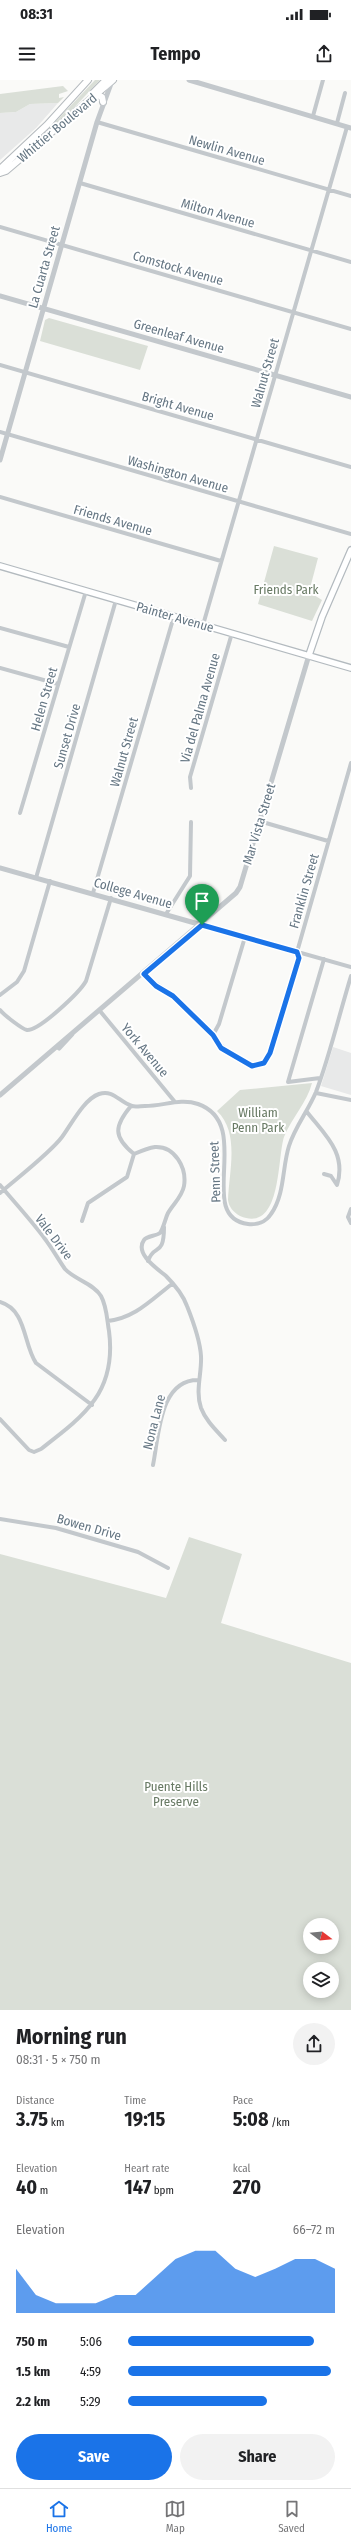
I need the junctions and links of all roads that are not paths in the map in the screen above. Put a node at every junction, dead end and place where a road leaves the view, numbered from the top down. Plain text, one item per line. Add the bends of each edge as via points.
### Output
1 (84, 80) edge
2 (88, 80) edge
3 (102, 80) edge
4 (106, 80) edge
5 (112, 80) edge
6 (189, 80) edge
7 (323, 80) edge
8 (79, 89) junction
9 (96, 93) junction
10 (345, 93) dead end
11 (103, 102) junction
12 (313, 116) junction
13 (98, 122) junction
14 (337, 124) junction
15 (349, 127) edge
16 (0, 169) edge
17 (0, 172) edge
18 (80, 183) junction
19 (329, 190) junction
20 (351, 196) edge
21 (0, 227) edge
22 (62, 245) junction
23 (311, 250) junction
24 (351, 262) edge
25 (0, 296) edge
26 (44, 308) junction
27 (293, 312) junction
28 (351, 329) edge
29 (0, 365) edge
30 (25, 372) junction
31 (275, 375) junction
32 (351, 397) edge
33 (0, 432) edge
34 (7, 434) junction
35 (256, 439) junction
36 (0, 460) edge
37 (351, 466) edge
38 (0, 497) edge
39 (238, 502) junction
40 (351, 534) edge
41 (351, 550) edge
42 (221, 561) junction
43 (0, 566) edge
44 (86, 591) junction
45 (116, 600) junction
46 (174, 616) junction
47 (203, 625) junction
48 (0, 628) edge
49 (232, 633) junction
50 (69, 647) junction
51 (309, 655) junction
52 (0, 668) edge
53 (351, 668) edge
54 (58, 684) junction
55 (351, 763) edge
56 (191, 788) dead end
57 (20, 813) dead end
58 (259, 821) junction
59 (191, 822) dead end
60 (328, 841) junction
61 (0, 868) edge
62 (36, 878) junction
63 (50, 881) junction
64 (94, 893) junction
65 (111, 898) junction
66 (166, 914) junction
67 (202, 925) junction
68 (245, 937) junction
69 (297, 952) junction
70 (324, 959) junction
71 (351, 967) edge
72 (144, 974) junction
73 (351, 976) edge
74 (0, 995) edge
75 (0, 1010) edge
76 (100, 1011) junction
77 (213, 1035) junction
78 (320, 1078) junction
79 (316, 1092) junction
80 (0, 1095) edge
81 (351, 1100) edge
82 (175, 1102) junction
83 (131, 1106) junction
84 (307, 1112) junction
85 (134, 1154) junction
86 (324, 1174) dead end
87 (0, 1185) edge
88 (4, 1190) junction
89 (0, 1193) edge
90 (351, 1209) edge
91 (82, 1221) dead end
92 (351, 1223) edge
93 (164, 1225) junction
94 (148, 1260) junction
95 (172, 1284) junction
96 (0, 1302) edge
97 (108, 1321) junction
98 (199, 1380) junction
99 (92, 1405) junction
100 (0, 1419) edge
101 (225, 1440) dead end
102 (153, 1465) dead end
103 (0, 1519) edge
104 (168, 1568) dead end

1 - 8 main road
2 - 8 main road, Whittier Boulevard
3 - 9 main road
4 - 9 main road
5 - 9 main road, Whittier Boulevard
5 - 11 street, La Cuarta Street
6 - 12 street
7 - 12 street
8 - 16 main road, Whittier Boulevard via 47,126
9 - 11 main road via 102,97
9 - 17 main road, Whittier Boulevard via 6,171
10 - 14 street
11 - 13 street, La Cuarta Street
12 - 14 street
13 - 18 street, La Cuarta Street
13 - 19 street, Newlin Avenue
14 - 15 street
15 - 19 street, Walnut Street
18 - 22 street, La Cuarta Street
18 - 23 street, Milton Avenue
19 - 20 street, Newlin Avenue
19 - 23 street, Walnut Street
21 - 22 street, Comstock Avenue
22 - 26 street, La Cuarta Street
22 - 27 street, Comstock Avenue
23 - 24 street, Milton Avenue
23 - 27 street, Walnut Street
25 - 26 street, Greenleaf Avenue
26 - 30 street, La Cuarta Street
26 - 31 street, Greenleaf Avenue
27 - 28 street, Comstock Avenue
27 - 31 street, Walnut Street
29 - 30 street, Bright Avenue
30 - 34 street, La Cuarta Street
30 - 35 street, Bright Avenue
31 - 32 street, Greenleaf Avenue
31 - 35 street, Walnut Street
33 - 34 street, Washington Avenue
34 - 36 street, La Cuarta Street
34 - 39 street, Washington Avenue
35 - 37 street, Bright Avenue
35 - 39 street, Walnut Street
38 - 42 street, Friends Avenue
39 - 40 street, Washington Avenue
39 - 42 street, Walnut Street
41 - 51 main road, Mar Vista Street via 322,617
42 - 47 street, Walnut Street
43 - 44 main road, Painter Avenue
44 - 45 main road, Painter Avenue
44 - 50 street, Helen Street
45 - 46 main road, Painter Avenue
45 - 62 street, Sunset Drive
46 - 47 main road, Painter Avenue
46 - 64 street, Walnut Street
47 - 49 main road, Painter Avenue
48 - 50 street
49 - 51 main road, Painter Avenue
49 - 56 street, Via del Palma Avenue via 190,777
50 - 54 street, Helen Street
51 - 53 main road, Painter Avenue
51 - 58 street, Mar Vista Street
52 - 54 street
54 - 57 street, Helen Street
55 - 60 street, Franklin Street
58 - 60 street
58 - 67 street, Mar Vista Street via 240,887
59 - 66 street via 190,876
60 - 69 street, Franklin Street
61 - 62 street, College Avenue
62 - 63 street, College Avenue
63 - 64 street, College Avenue
63 - 74 street via 24,971 16,982
64 - 65 street, College Avenue
65 - 66 street, College Avenue
65 - 75 street via 84,985 38,1027 29,1030 21,1028
66 - 67 street, College Avenue
67 - 68 street, College Avenue
67 - 72 street, Mar Vista Street
68 - 69 street, College Avenue
68 - 77 street via 219,1024
69 - 70 street, College Avenue
69 - 77 street, Franklin Street via 299,958 268,1059 259,1065 248,1065 221,1048
70 - 71 street, College Avenue
70 - 78 street via 288,1082
72 - 76 street, Mar Vista Street
72 - 77 street via 156,986 173,996
73 - 78 street, Penn Street
76 - 80 street, Mar Vista Street
76 - 82 street, York Avenue
78 - 79 street, Penn Street
79 - 81 street
79 - 84 street, Penn Street
82 - 83 street, Penn Street via 159,1106
82 - 84 street, Penn Street via 198,1104 218,1119 225,1138 225,1206 231,1216 247,1224 266,1219 274,1208 282,1184 288,1147
83 - 85 street via 122,1116 118,1128 124,1146
83 - 88 street via 106,1092 97,1094 78,1113 61,1139
84 - 86 street via 326,1135 340,1160 337,1185 331,1176
85 - 91 street via 127,1177 88,1203
85 - 93 street via 149,1148 163,1147 171,1151 180,1163 184,1186
87 - 88 street, Vale Drive
88 - 89 street
88 - 97 street, Vale Drive via 45,1239 66,1270 96,1290 106,1308
90 - 92 street via 348,1217
93 - 94 street via 164,1243
93 - 94 street via 160,1233 144,1240 143,1248
94 - 95 street
95 - 97 street via 124,1319
95 - 98 street via 187,1306 199,1342
96 - 99 street via 14,1310 30,1354 36,1363
97 - 99 street, Vale Drive via 111,1343 109,1364 104,1386
98 - 101 street via 201,1408 208,1421
98 - 102 street, Nona Lane via 182,1382 173,1390 166,1402
99 - 100 street, Vale Drive via 76,1421 34,1452 29,1450
103 - 104 street, Bowen Drive via 56,1528 138,1552

